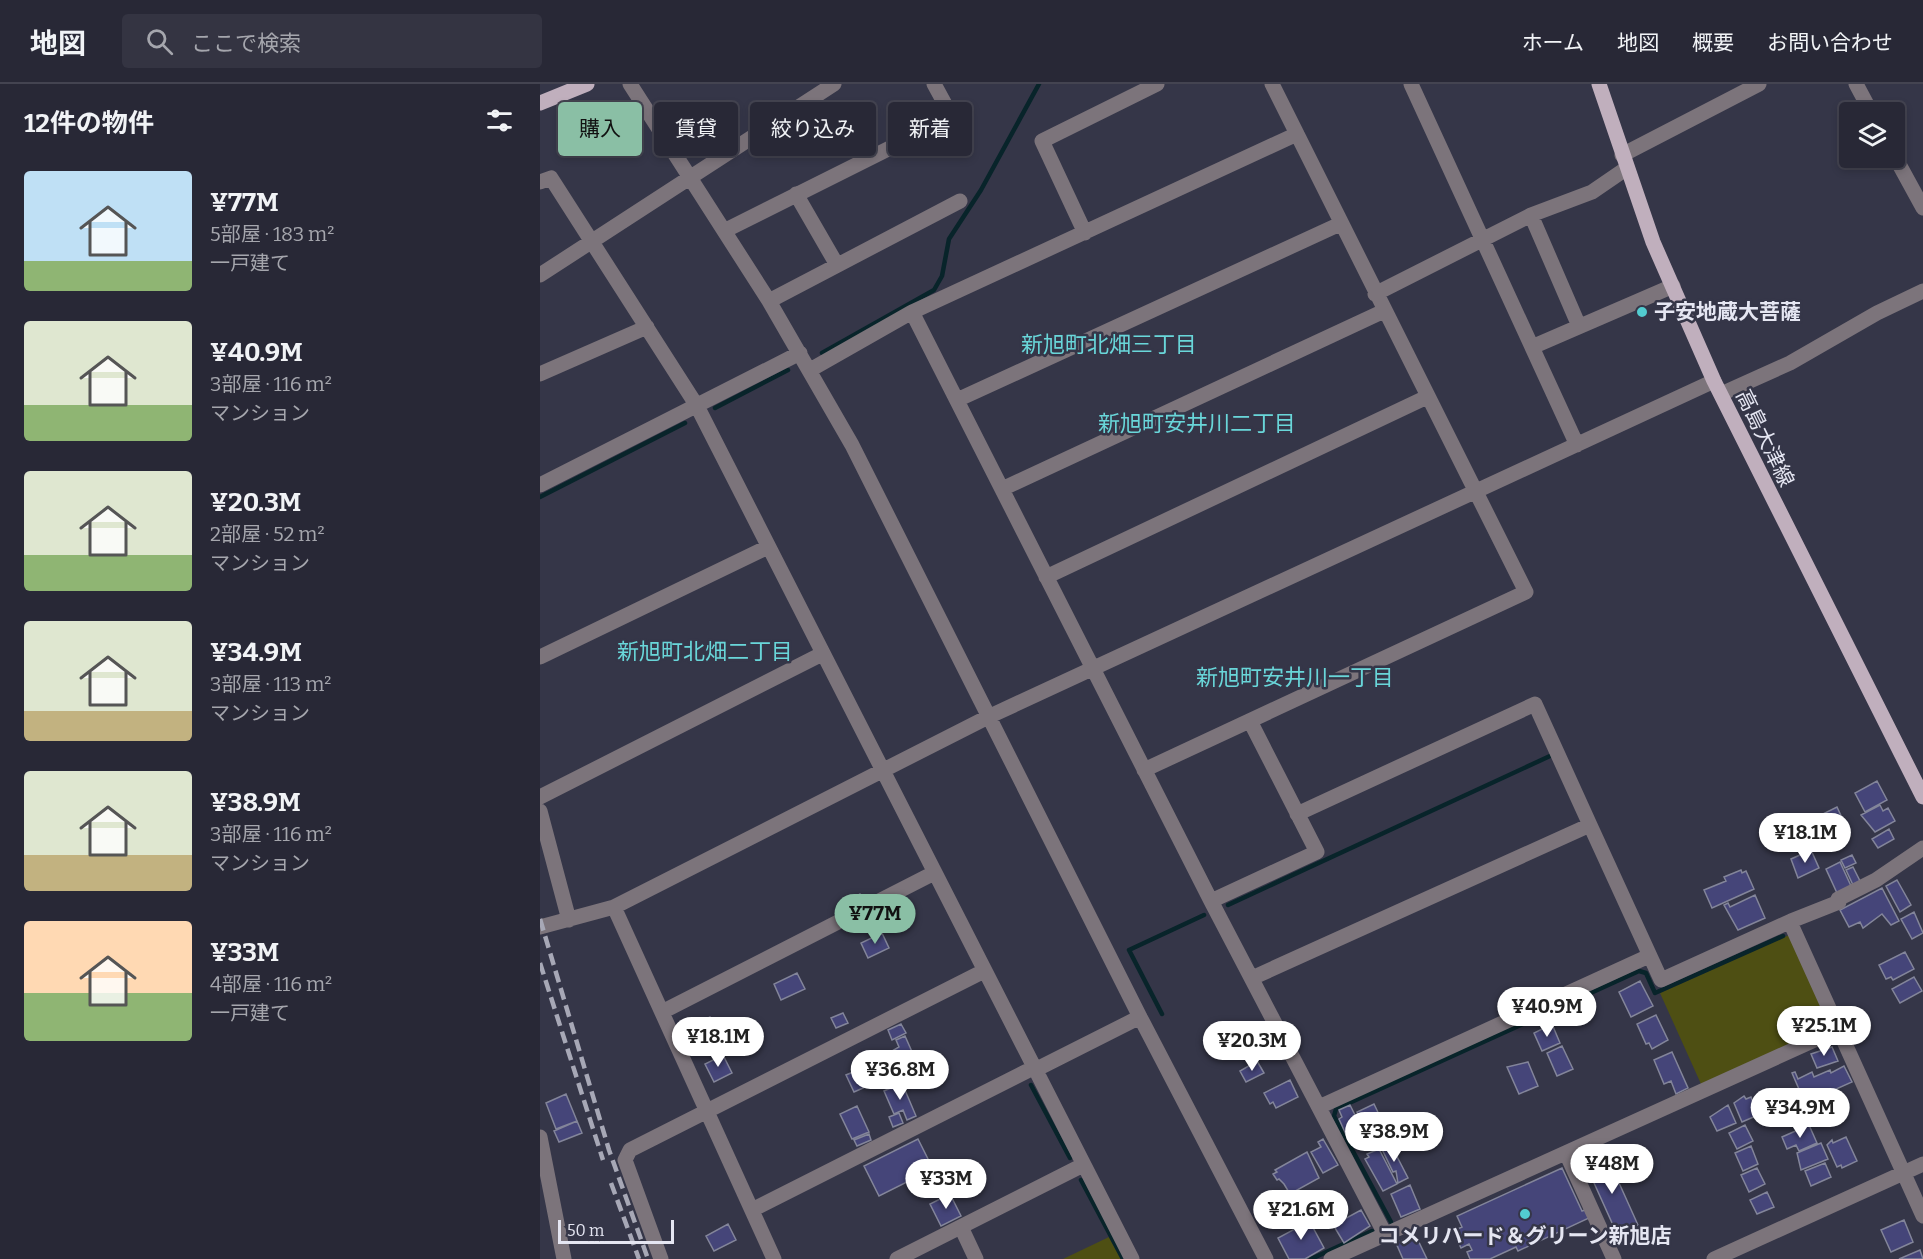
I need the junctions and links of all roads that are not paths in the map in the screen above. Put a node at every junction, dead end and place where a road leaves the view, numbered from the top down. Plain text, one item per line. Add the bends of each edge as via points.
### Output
1 (586, 84) edge
2 (630, 84) edge
3 (834, 84) edge
4 (934, 84) edge
5 (1157, 84) edge
6 (1272, 84) edge
7 (1411, 84) edge
8 (1599, 84) edge
9 (1759, 84) edge
10 (1856, 84) edge
11 (1866, 102) edge
12 (540, 103) edge
13 (1297, 134) junction
14 (1624, 162) junction
15 (1901, 168) edge
16 (691, 179) junction
17 (540, 183) edge
18 (796, 194) junction
19 (960, 201) dead end
20 (1923, 208) edge
21 (1531, 215) junction
22 (1340, 224) junction
23 (724, 231) junction
24 (1085, 233) junction
25 (1482, 239) junction
26 (592, 241) junction
27 (837, 265) junction
28 (540, 275) edge
29 (1673, 286) junction
30 (1923, 291) edge
31 (1375, 294) junction
32 (769, 301) junction
33 (1384, 311) junction
34 (912, 312) junction
35 (1579, 326) junction
36 (647, 327) junction
37 (1532, 347) junction
38 (800, 353) junction
39 (810, 370) junction
40 (540, 374) edge
41 (1718, 388) junction
42 (1427, 397) junction
43 (957, 400) junction
44 (697, 406) junction
45 (1577, 445) junction
46 (540, 485) edge
47 (1002, 489) junction
48 (1475, 492) junction
49 (768, 547) junction
50 (1046, 577) junction
51 (822, 654) junction
52 (540, 657) edge
53 (1093, 668) junction
54 (988, 717) junction
55 (1250, 721) junction
56 (1144, 770) junction
57 (883, 771) junction
58 (540, 797) edge
59 (1923, 797) edge
60 (540, 811) edge
61 (1298, 814) junction
62 (1590, 825) junction
63 (1923, 848) edge
64 (934, 873) junction
65 (1211, 901) junction
66 (614, 907) junction
67 (569, 920) junction
68 (1790, 922) junction
69 (540, 927) edge
70 (1649, 956) junction
71 (984, 971) junction
72 (1252, 978) junction
73 (662, 1012) junction
74 (1140, 1017) junction
75 (1839, 1029) junction
76 (1034, 1069) junction
77 (1319, 1107) junction
78 (706, 1111) junction
79 (540, 1137) edge
80 (1566, 1153) junction
81 (1923, 1164) edge
82 (1083, 1165) junction
83 (1903, 1173) junction
84 (546, 1204) edge
85 (752, 1210) junction
86 (1923, 1216) edge
87 (962, 1227) junction
88 (1385, 1234) junction
89 (564, 1259) edge
90 (662, 1259) edge
91 (774, 1259) edge
92 (897, 1259) edge
93 (976, 1259) edge
94 (1132, 1259) edge
95 (1266, 1259) edge
96 (1331, 1259) edge
97 (1614, 1259) edge
98 (1714, 1259) edge

1 - 12 main road
2 - 16 street
3 - 16 street
4 - 18 street via 952,117
5 - 24 street via 1042,141
6 - 13 street
7 - 25 street
8 - 14 main road, 高島大津線
9 - 14 street
10 - 11 street
13 - 22 street
13 - 24 street
14 - 21 street via 1592,192
14 - 29 main road, 高島大津線
15 - 20 street
16 - 23 street
16 - 26 street
17 - 26 street via 551,178
18 - 23 street
18 - 27 street
19 - 27 street
21 - 25 street
21 - 35 street
22 - 31 street
22 - 43 street
23 - 32 street
24 - 34 street
25 - 31 street
25 - 37 street
26 - 28 street
26 - 36 street
27 - 32 street
29 - 35 street
29 - 41 main road, 高島大津線
30 - 41 street via 1790,363
31 - 33 street
32 - 38 street
33 - 42 street
33 - 47 street
34 - 39 street
34 - 43 street
35 - 37 street
36 - 40 street
36 - 44 street
37 - 45 street
38 - 39 street
38 - 44 street
39 - 54 street via 852,445
41 - 45 street
41 - 59 main road, 高島大津線
42 - 48 street
42 - 50 street
43 - 47 street
44 - 46 street
44 - 49 street
45 - 48 street
47 - 50 street
48 - 53 street
48 - 55 street via 1526,592
49 - 51 street
49 - 52 street
50 - 53 street
51 - 57 street
51 - 58 street
53 - 54 street
53 - 56 street
54 - 57 street
54 - 74 street
55 - 56 street
55 - 61 street
56 - 65 street
57 - 64 street
57 - 66 street
60 - 67 street
61 - 62 street via 1535,704
61 - 65 street via 1317,852
62 - 70 street
62 - 72 street
63 - 68 street via 1876,880 1838,899 1839,902
64 - 71 street
64 - 73 street
65 - 72 street
66 - 67 street
66 - 73 street
67 - 69 street
68 - 70 street via 1661,980
68 - 75 street
70 - 77 street
71 - 76 street
71 - 78 street
72 - 77 street
73 - 78 street
74 - 76 street
74 - 95 street
75 - 80 street
75 - 83 street
76 - 82 street
76 - 85 street
77 - 88 street
78 - 85 street
78 - 90 street via 630,1150 625,1160
79 - 84 street
80 - 88 street
80 - 97 street
81 - 83 street
82 - 87 street
82 - 94 street
83 - 86 street
83 - 98 street
84 - 89 street
85 - 91 street
87 - 92 street
87 - 93 street
88 - 96 street

